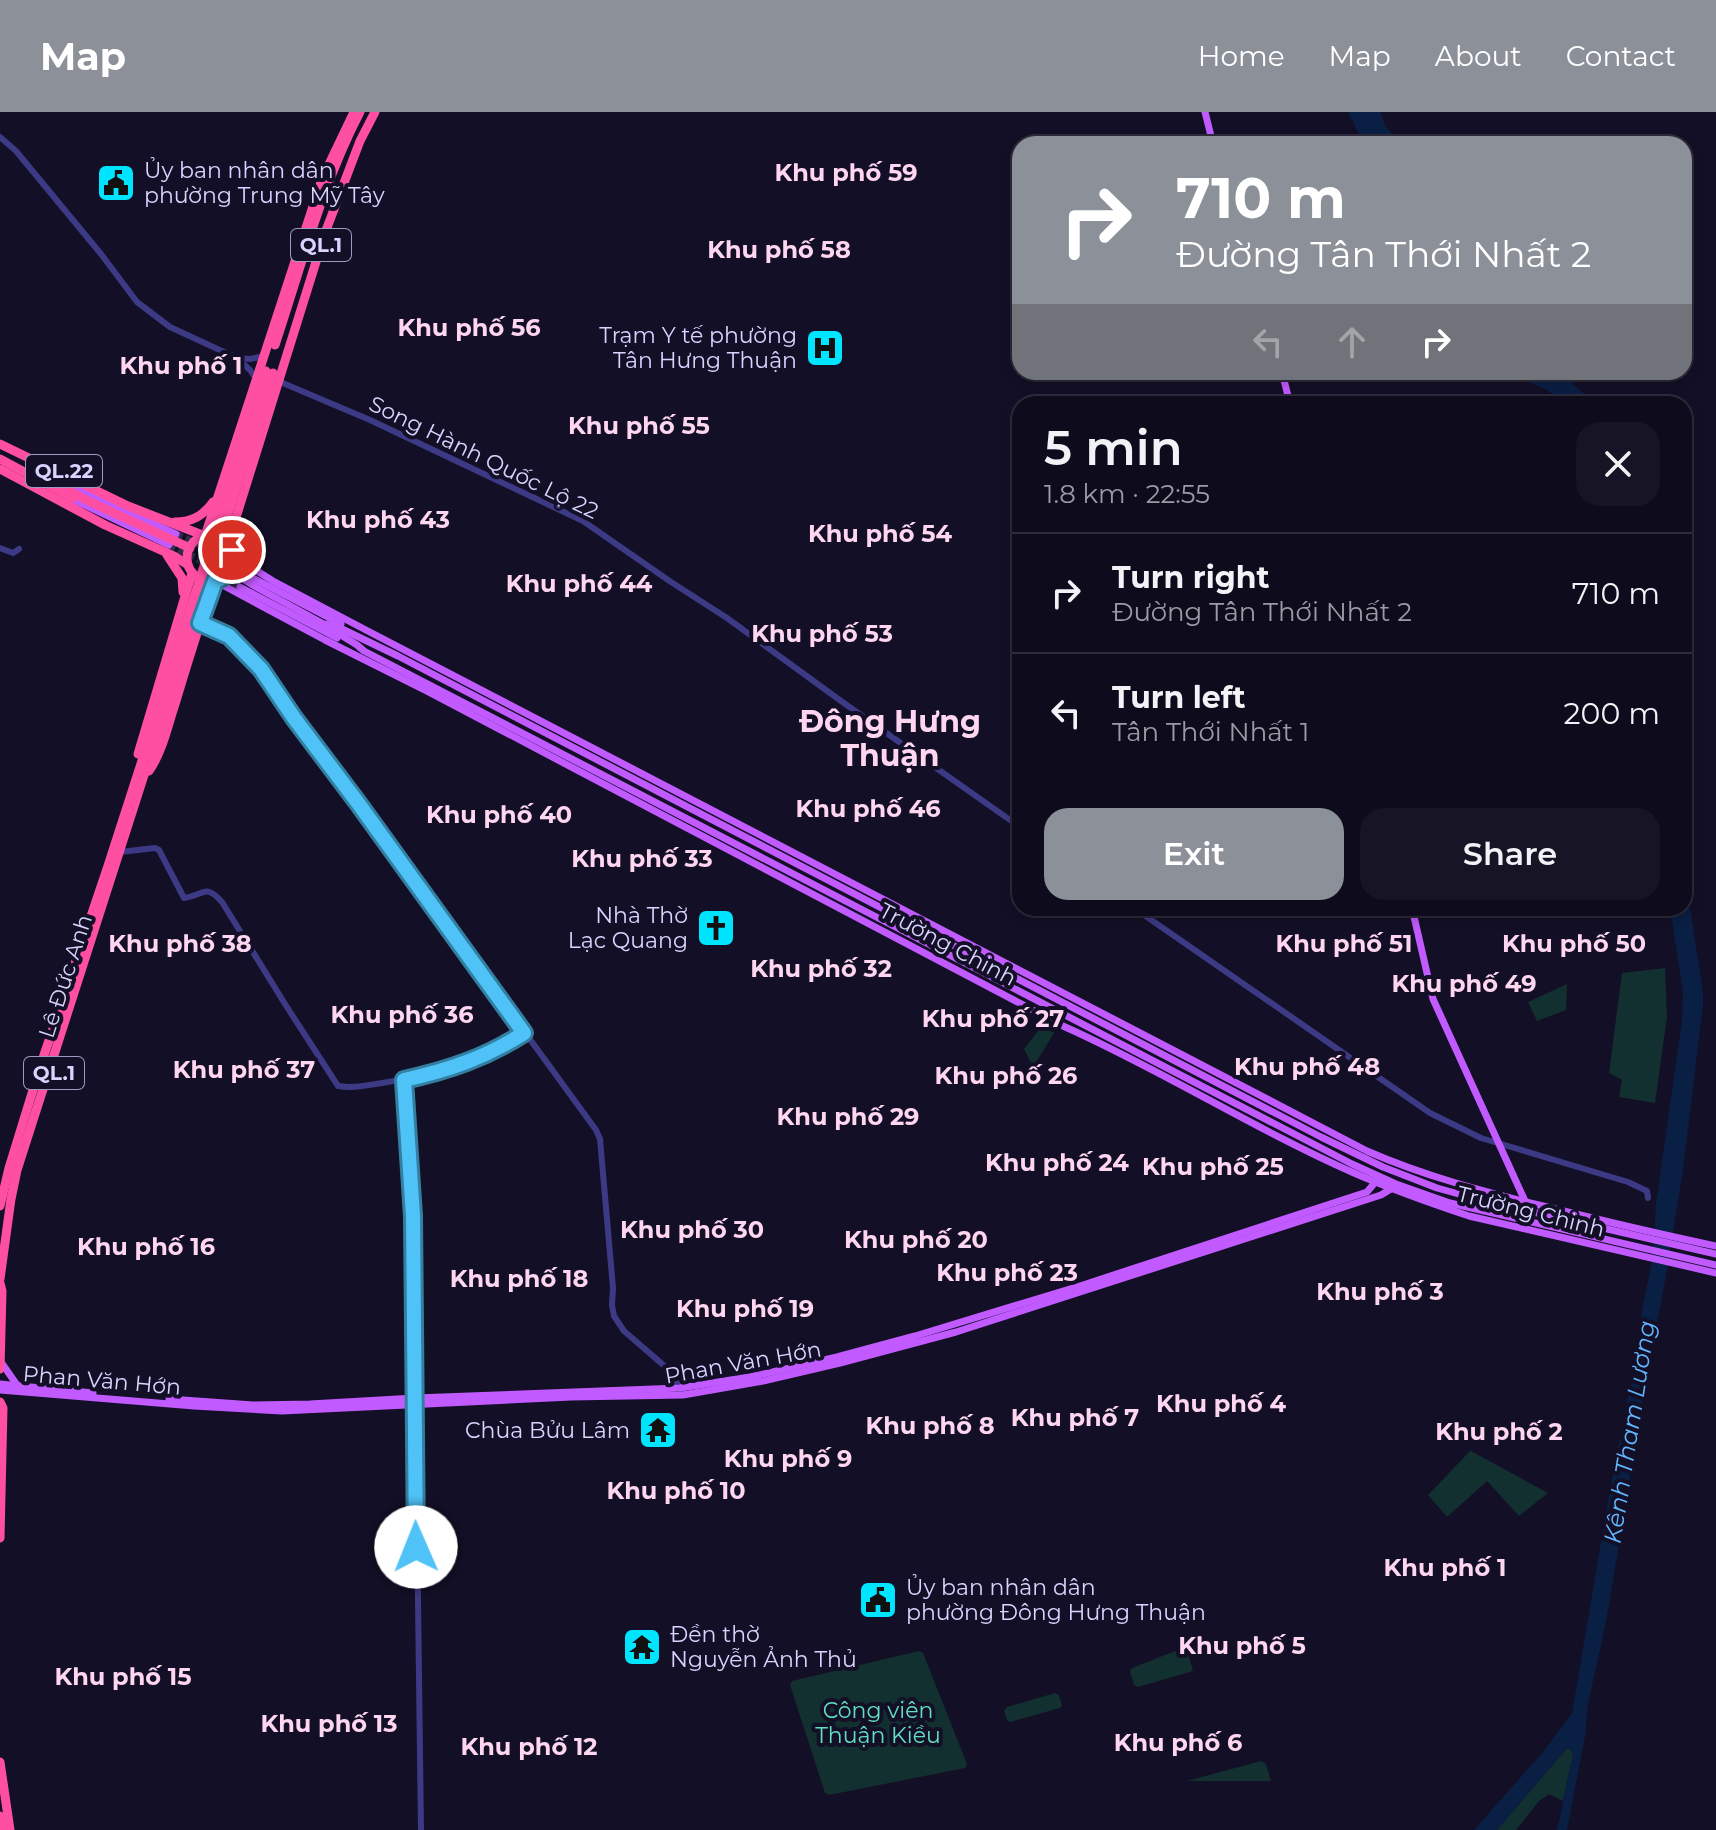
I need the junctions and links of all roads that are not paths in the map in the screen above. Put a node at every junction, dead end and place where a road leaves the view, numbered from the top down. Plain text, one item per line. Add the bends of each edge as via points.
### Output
1 (354, 112) edge
2 (360, 112) edge
3 (369, 112) edge
4 (375, 112) edge
5 (1205, 112) edge
6 (1211, 136) edge
7 (0, 137) edge
8 (291, 339) junction
9 (275, 345) junction
10 (265, 355) junction
11 (280, 356) junction
12 (237, 358) junction
13 (272, 375) junction
14 (257, 380) junction
15 (0, 437) edge
16 (0, 444) edge
17 (0, 459) edge
18 (0, 469) edge
19 (48, 472) junction
20 (10, 474) junction
21 (217, 496) junction
22 (242, 498) junction
23 (84, 499) junction
24 (67, 502) junction
25 (128, 506) junction
26 (173, 523) junction
27 (176, 534) tunnel mouth
28 (205, 536) junction
29 (230, 546) junction
30 (0, 548) edge
31 (190, 548) junction
32 (19, 549) dead end
33 (167, 553) junction
34 (190, 569) junction
35 (230, 571) junction
36 (247, 575) tunnel mouth
37 (215, 581) junction
38 (240, 587) tunnel mouth
39 (182, 603) junction
40 (205, 610) junction
41 (320, 622) junction
42 (200, 623) junction
43 (364, 629) junction
44 (370, 642) junction
45 (364, 651) junction
46 (354, 654) junction
47 (398, 656) junction
48 (375, 657) junction
49 (140, 775) junction
50 (1012, 821) edge
51 (762, 836) junction
52 (758, 845) junction
53 (119, 856) junction
54 (751, 857) junction
55 (1146, 916) edge
56 (1414, 916) edge
57 (68, 976) junction
58 (524, 1033) junction
59 (404, 1080) junction
60 (1499, 1145) junction
61 (1384, 1163) junction
62 (1402, 1170) junction
63 (1378, 1179) junction
64 (1517, 1184) junction
65 (1395, 1186) junction
66 (0, 1187) edge
67 (1506, 1198) junction
68 (1648, 1198) dead end
69 (1525, 1202) junction
70 (0, 1206) edge
71 (1529, 1211) junction
72 (1259, 1231) junction
73 (1639, 1233) junction
74 (1685, 1243) junction
75 (1716, 1246) edge
76 (1716, 1254) edge
77 (1681, 1261) junction
78 (1716, 1265) edge
79 (1716, 1273) edge
80 (1, 1284) edge
81 (1, 1362) edge
82 (0, 1369) edge
83 (0, 1384) edge
84 (18, 1388) junction
85 (0, 1390) edge
86 (682, 1391) junction
87 (415, 1401) junction
88 (2, 1405) edge
89 (1, 1468) edge
90 (0, 1538) edge
91 (0, 1762) edge
92 (0, 1816) edge
93 (2, 1830) edge
94 (10, 1830) edge
95 (421, 1830) edge

1 - 10 highway, QL.1 via 322,179
2 - 9 highway, QL.1 via 325,192
3 - 11 highway, QL.1 via 338,181
4 - 8 highway, QL.1 via 335,206
5 - 6 main road
7 - 12 street via 137,302 170,327
8 - 11 highway
8 - 13 highway, QL.1
9 - 10 highway, QL.1
9 - 13 highway, QL.1
10 - 12 street
10 - 13 highway
10 - 14 highway, QL.1
11 - 13 highway, QL.1
12 - 14 street
13 - 22 highway, QL.1
13 - 49 highway, Lê Đức Anh / QL.1, bridge
13 - 50 street, Song Hành Quốc Lộ 22 via 583,521
14 - 21 highway, QL.1
15 - 25 highway, QL.22
16 - 19 highway, QL.22
16 - 25 highway, QL.22
17 - 20 highway
17 - 24 highway, QL.22
18 - 20 highway, QL.22
19 - 23 highway, QL.22
19 - 27 main road
20 - 24 highway, QL.22
21 - 22 highway via 232,502
21 - 26 highway
21 - 28 highway, QL.1
22 - 29 highway, QL.1
23 - 24 highway, QL.22
23 - 31 highway
24 - 33 main road
24 - 33 highway, QL.22
25 - 26 highway, QL.22
26 - 28 highway, QL.22
28 - 29 highway via 218,536
28 - 31 highway
29 - 35 highway
29 - 43 main road, Trường Chinh via 273,581
30 - 32 street via 8,553
31 - 34 highway
33 - 34 highway, QL.22
33 - 39 highway via 182,578
34 - 37 highway via 202,581
34 - 39 highway, Lê Đức Anh / QL.1
35 - 37 highway
35 - 41 main road, Trường Chinh
36 - 44 main road
37 - 40 highway, Lê Đức Anh / QL.1
37 - 46 main road, Trường Chinh
38 - 45 main road
39 - 40 highway
39 - 49 highway, Lê Đức Anh / QL.1 via 143,733 137,758
40 - 42 highway, Lê Đức Anh / QL.1
41 - 44 main road, Trường Chinh
41 - 45 main road, Trường Chinh
42 - 49 highway, Lê Đức Anh / QL.1 via 155,763
42 - 58 street via 229,636 261,669
43 - 47 main road, Trường Chinh
43 - 51 main road, Trường Chinh
44 - 47 main road, Trường Chinh
45 - 48 main road, Trường Chinh
46 - 48 main road, Trường Chinh
46 - 54 main road, Trường Chinh
47 - 52 main road, Trường Chinh
48 - 54 main road, Trường Chinh
49 - 53 highway, Lê Đức Anh / QL.1
49 - 57 highway, Lê Đức Anh / QL.1
51 - 52 main road
51 - 61 main road, Trường Chinh
52 - 54 main road
52 - 61 main road, Trường Chinh via 1321,1137
53 - 59 street via 155,848 184,898 213,892 338,1086
53 - 80 highway, Lê Đức Anh / QL.1 via 18,1180 5,1285
54 - 63 main road, Trường Chinh
55 - 60 street via 1430,1113
56 - 60 main road via 1433,999
57 - 66 highway, Lê Đức Anh / QL.1
57 - 70 highway, Lê Đức Anh / QL.1
58 - 59 street via 476,1060
58 - 86 street via 600,1139 614,1316 668,1369
59 - 87 street via 413,1216
60 - 64 main road
60 - 68 street via 1628,1182 1647,1191
61 - 62 main road, Trường Chinh
61 - 63 main road
62 - 65 main road
62 - 67 main road, Trường Chinh
62 - 71 main road, Trường Chinh via 1437,1188
63 - 65 main road, Trường Chinh
63 - 72 main road, Phan Văn Hớn via 1367,1192
64 - 67 main road
64 - 69 main road
65 - 72 main road, Phan Văn Hớn via 1381,1195
65 - 77 main road, Trường Chinh via 1436,1202
67 - 69 main road, Trường Chinh
69 - 71 main road
69 - 73 main road, Trường Chinh
71 - 73 main road, Trường Chinh
72 - 86 main road, Phan Văn Hớn via 876,1347
73 - 74 main road
74 - 75 main road
74 - 76 main road
77 - 78 main road
77 - 79 main road
80 - 81 highway, Lê Đức Anh / QL.1
81 - 82 highway, Lê Đức Anh / QL.1
81 - 84 main road
83 - 84 main road, Phan Văn Hớn
84 - 85 main road, Phan Văn Hớn
84 - 87 main road, Phan Văn Hớn via 253,1405
84 - 88 main road
86 - 87 main road, Phan Văn Hớn
87 - 95 street
88 - 89 highway
89 - 90 highway
91 - 94 highway
92 - 93 highway

